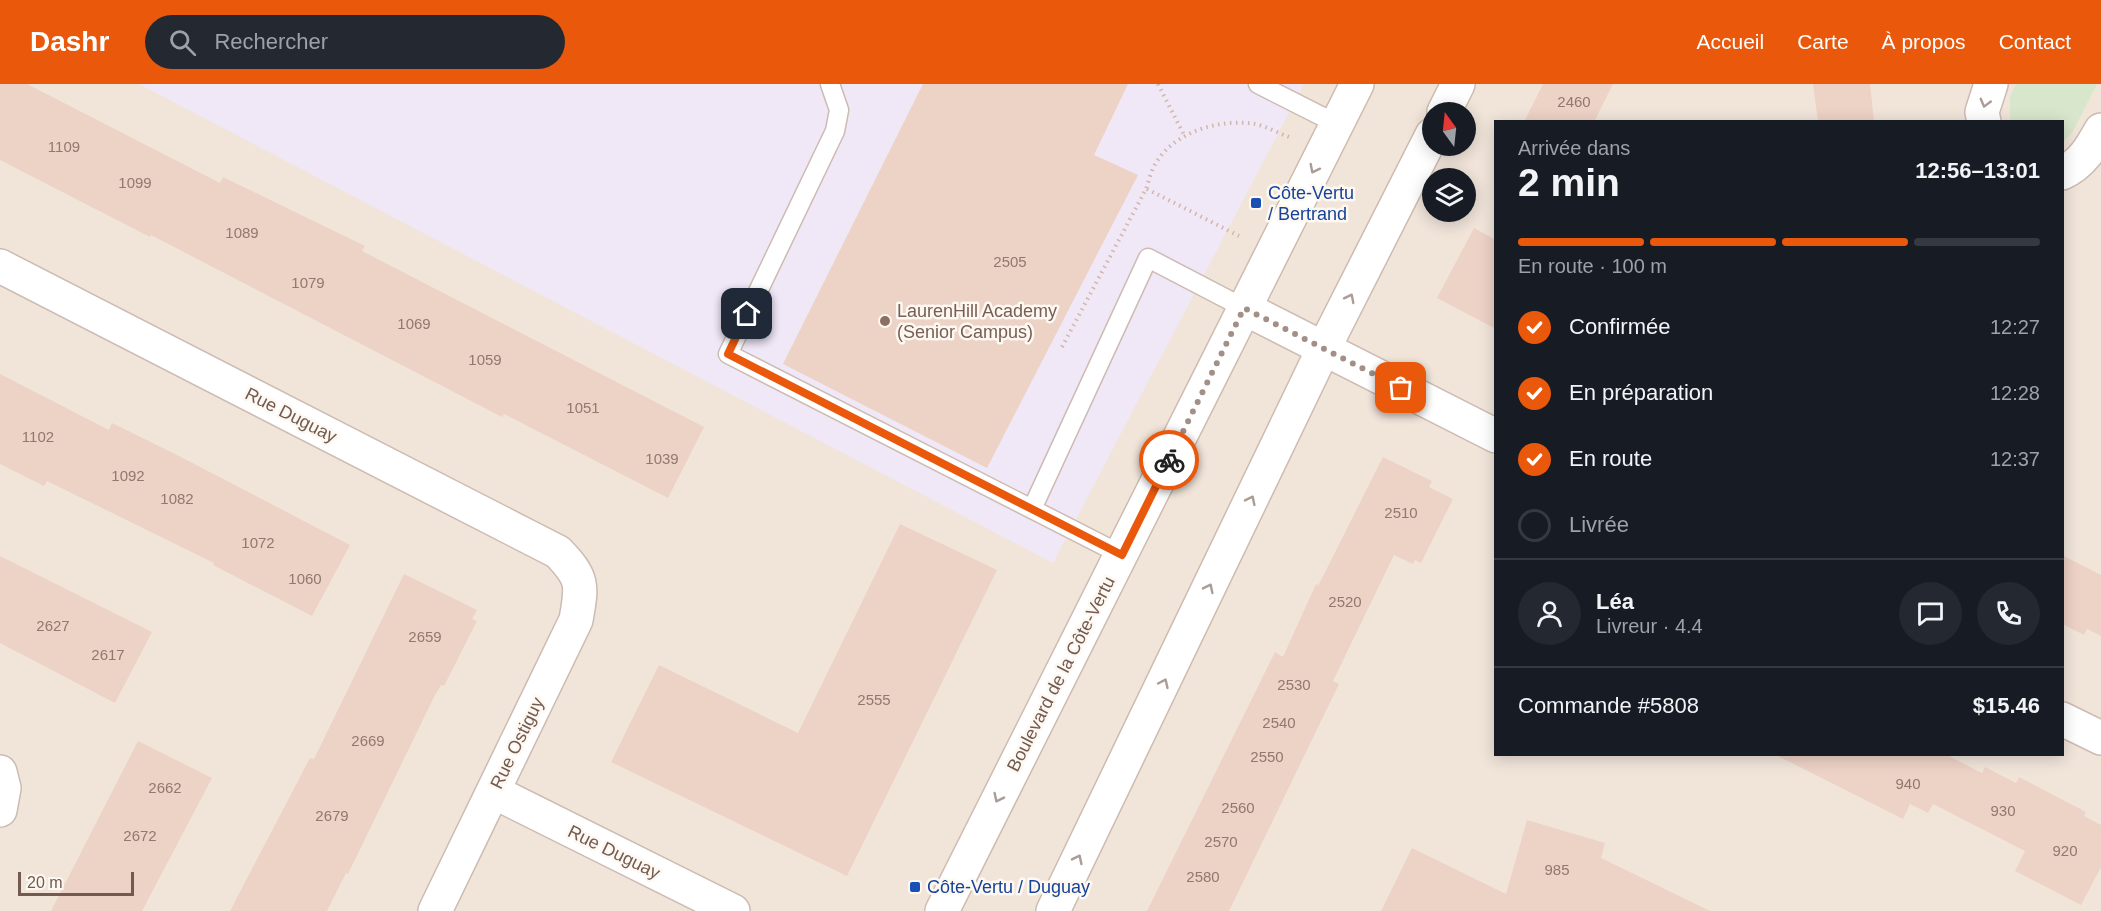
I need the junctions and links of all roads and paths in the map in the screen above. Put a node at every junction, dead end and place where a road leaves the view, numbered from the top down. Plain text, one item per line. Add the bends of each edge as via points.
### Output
1 (830, 84) edge
2 (1158, 84) edge
3 (1258, 84) edge
4 (1357, 84) edge
5 (1458, 84) edge
6 (1991, 84) edge
7 (1449, 102) edge
8 (1984, 120) edge
9 (1337, 124) junction
10 (2101, 130) edge
11 (1184, 135) junction
12 (1290, 138) dead end
13 (1422, 155) edge
14 (2064, 172) edge
15 (1146, 189) junction
16 (1240, 236) dead end
17 (0, 266) edge
18 (1244, 308) junction
19 (1062, 347) dead end
20 (1323, 350) junction
21 (1494, 435) edge
22 (1032, 509) junction
23 (1122, 555) junction
24 (576, 571) joint
25 (2064, 720) edge
26 (2101, 738) edge
27 (0, 772) edge
28 (494, 792) junction
29 (0, 810) edge
30 (435, 911) edge
31 (734, 911) edge
32 (942, 911) edge
33 (1053, 911) edge

1 - 22 lane via 839,110 835,131 728,354
2 - 11 path
3 - 9 lane
4 - 9 main road, Boulevard de la Côte-Vertu
5 - 7 main road
6 -> 8 main road
9 -> 18 main road, Boulevard de la Côte-Vertu
10 - 14 main road via 2075,168
11 - 12 path via 1210,126 1242,122
11 - 15 path via 1156,163
20 -> 13 main road
15 - 16 path
15 - 19 path
17 - 24 main road, Rue Duguay via 558,552
18 - 20 main road
18 - 22 lane via 1148,258
18 - 23 main road, Boulevard de la Côte-Vertu
20 - 21 main road
33 -> 20 main road
22 - 23 lane
23 -> 32 main road, Boulevard de la Côte-Vertu
24 - 28 main road, Rue Ostiguy via 580,594 576,620
25 - 26 main road
27 - 29 main road via 4,788
28 - 30 main road, Rue Ostiguy
28 - 31 main road, Rue Duguay

